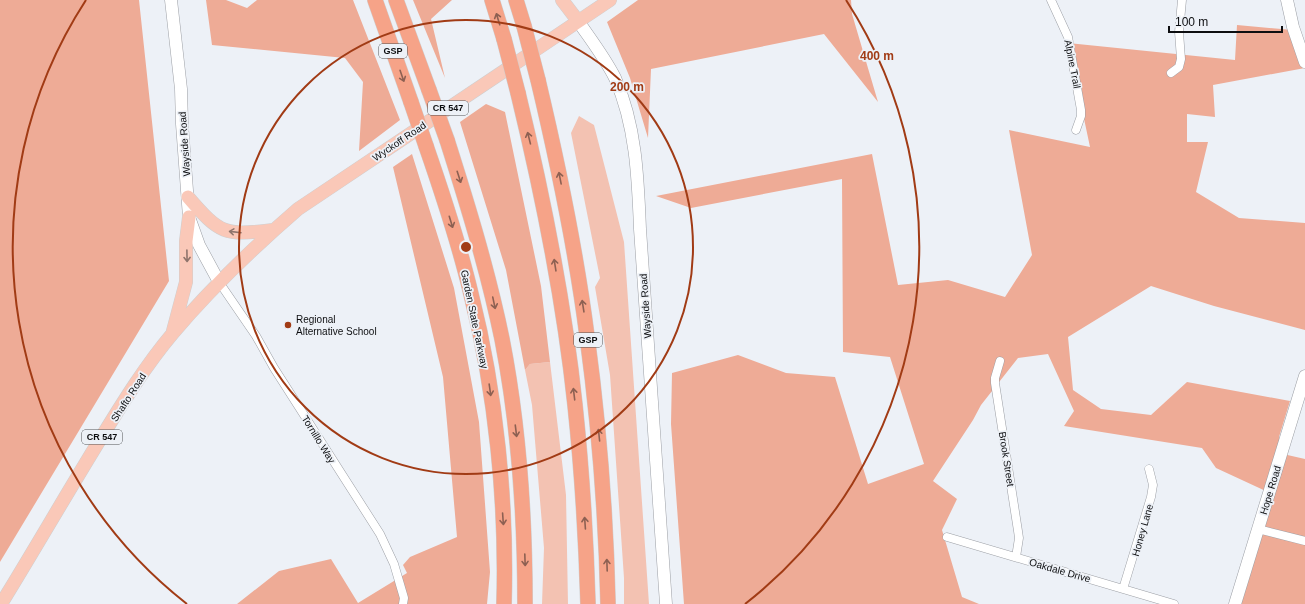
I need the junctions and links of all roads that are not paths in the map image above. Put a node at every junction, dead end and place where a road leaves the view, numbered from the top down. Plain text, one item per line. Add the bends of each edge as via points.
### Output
1 (171, 0) edge
2 (374, 0) edge
3 (396, 0) edge
4 (492, 0) edge
5 (516, 0) edge
6 (562, 0) edge
7 (610, 0) edge
8 (1051, 0) edge
9 (1182, 0) edge
10 (1287, 0) edge
11 (578, 21) junction
12 (1305, 62) edge
13 (1171, 73) dead end
14 (1076, 130) dead end
15 (188, 197) junction
16 (189, 217) junction
17 (273, 230) junction
18 (219, 282) junction
19 (172, 334) junction
20 (1000, 361) dead end
21 (1305, 376) edge
22 (1149, 469) dead end
23 (1258, 529) junction
24 (947, 538) dead end
25 (1305, 541) edge
26 (1016, 557) junction
27 (1123, 589) junction
28 (1, 604) edge
29 (403, 604) edge
30 (504, 604) edge
31 (525, 604) edge
32 (588, 604) edge
33 (608, 604) edge
34 (666, 604) edge
35 (1174, 604) edge
36 (1235, 604) edge

1 - 15 street, Wayside Road via 181,89
2 -> 30 highway, Garden State Parkway / GSP, bridge via 412,102 461,254 481,337 496,435 502,496
3 -> 31 highway, Garden State Parkway / GSP, bridge via 464,194 502,340 510,384 521,482
32 -> 4 highway, GSP, bridge via 582,472 555,262 518,93
33 -> 5 highway, GSP, bridge via 603,480 587,334 564,200 538,80
6 - 11 main road
7 - 11 main road, Wyckoff Road / CR 547
8 - 14 street, Alpine Trail via 1070,44 1081,110
9 - 13 street via 1179,32 1181,59 1179,67
10 - 12 street
11 - 17 main road, Wyckoff Road / CR 547 via 318,195
11 - 34 street, Wayside Road via 615,79 633,138
15 - 16 street, Wayside Road
17 -> 15 main road via 250,233 227,231 212,223
16 - 18 street, Wayside Road via 199,245
16 -> 19 main road via 186,282
17 - 18 main road, Wyckoff Road / CR 547
18 - 19 main road, Shafto Road / CR 547
18 - 29 street, Tornillo Way via 256,336 380,534 394,564 404,598
19 - 28 main road, Shafto Road / CR 547 via 120,407
20 - 26 street, Brook Street via 994,378 1018,531
21 - 23 street, Hope Road
22 - 27 street, Honey Lane via 1153,491
23 - 25 street
23 - 36 street, Hope Road
24 - 26 street, Oakdale Drive
26 - 27 street, Oakdale Drive
27 - 35 street, Oakdale Drive

